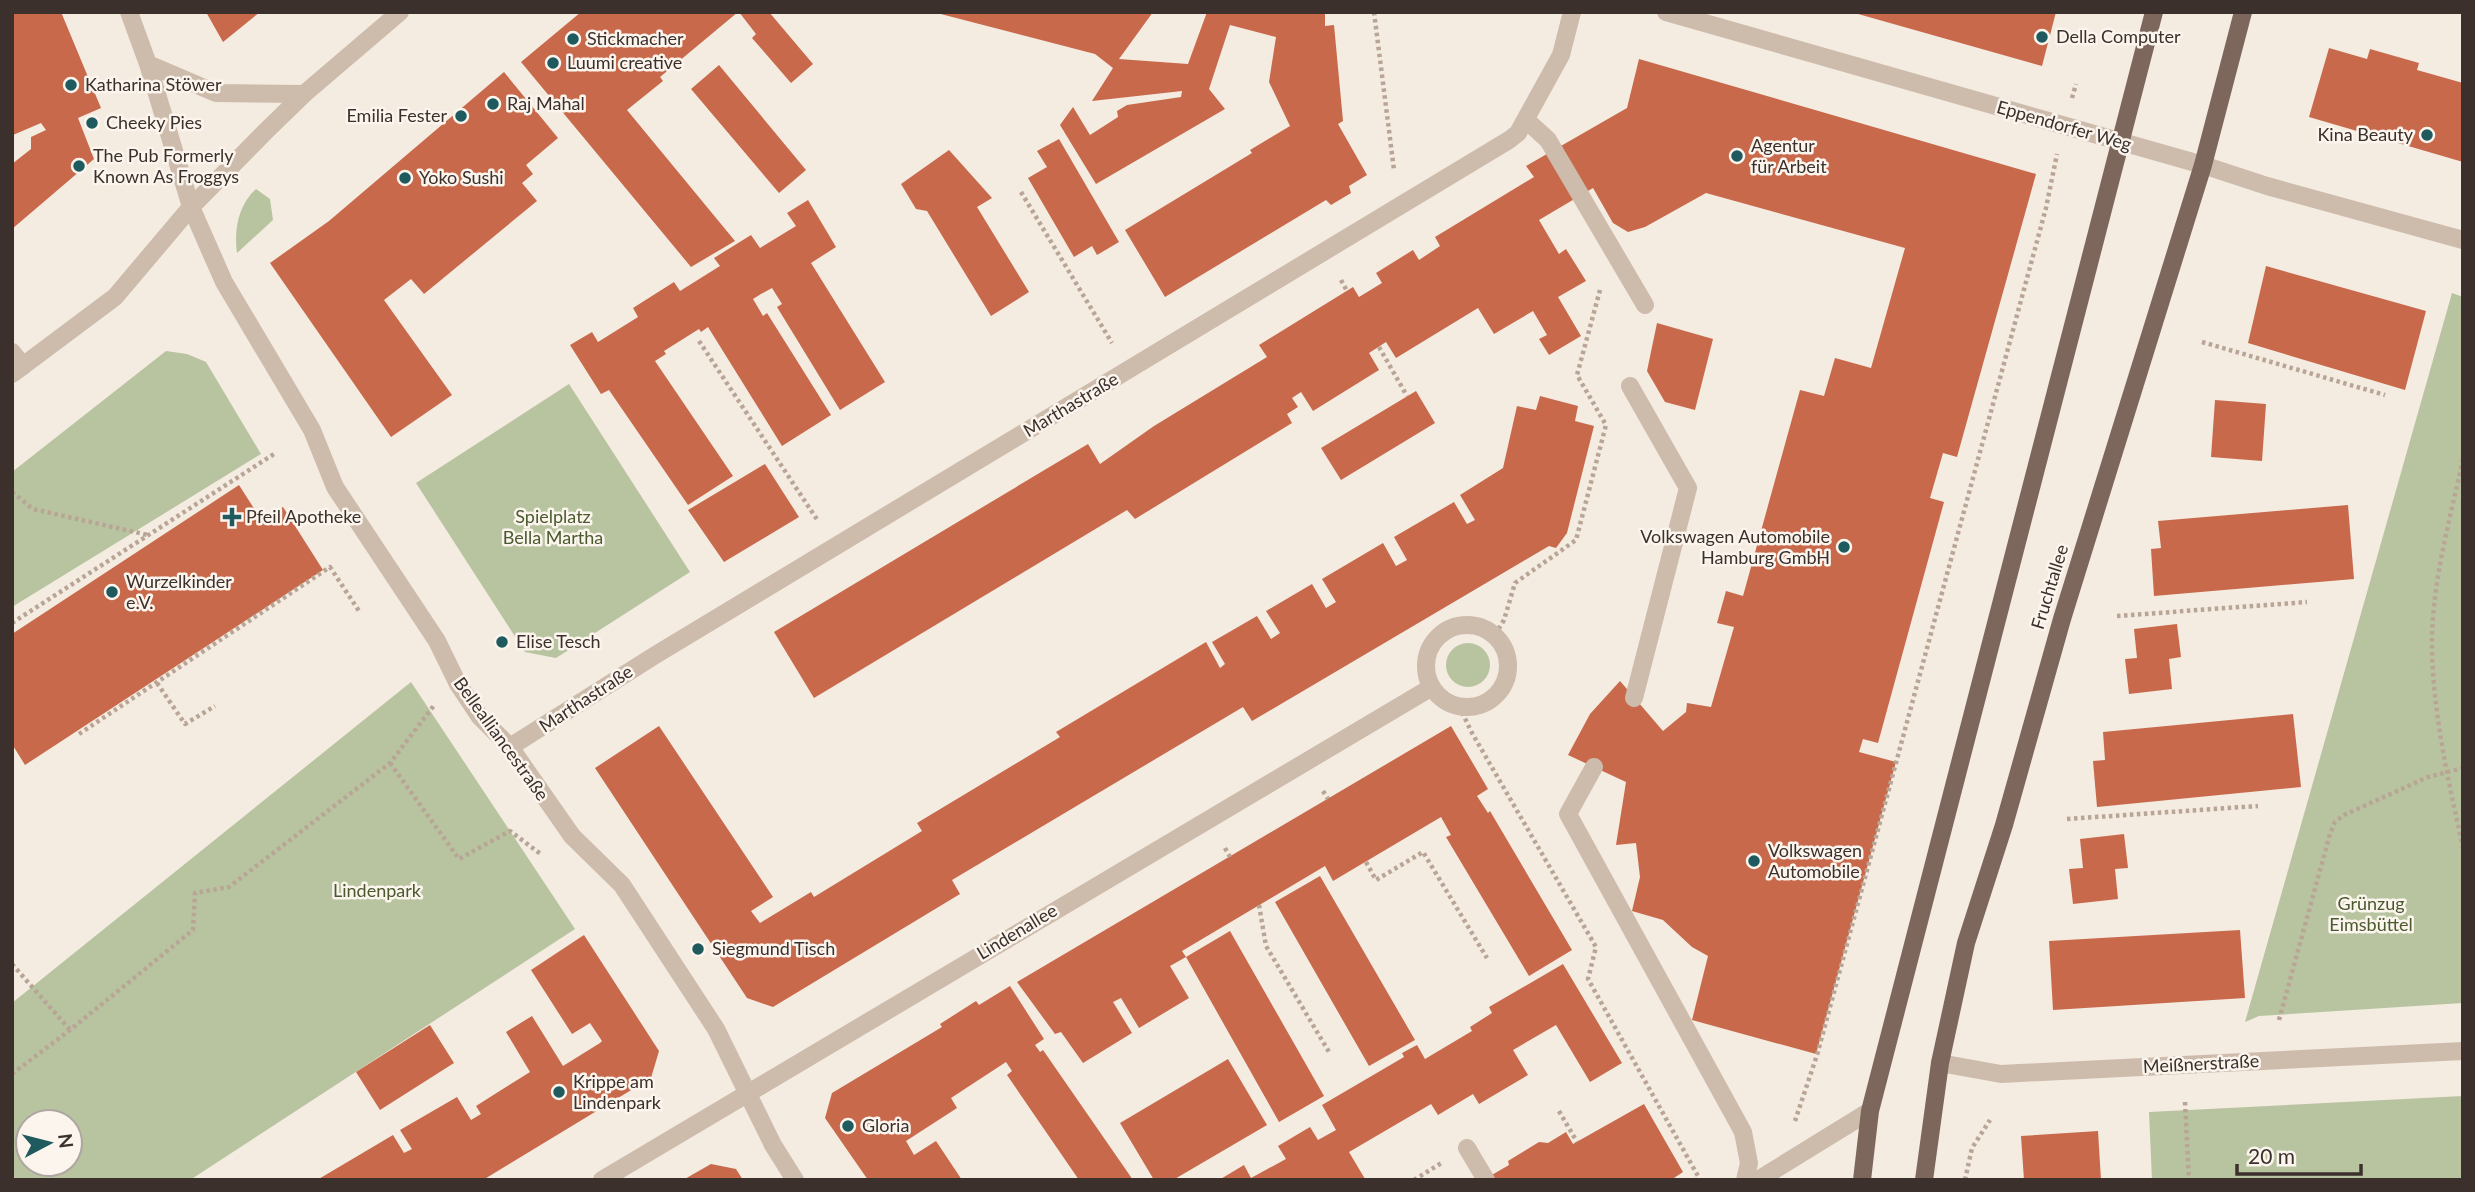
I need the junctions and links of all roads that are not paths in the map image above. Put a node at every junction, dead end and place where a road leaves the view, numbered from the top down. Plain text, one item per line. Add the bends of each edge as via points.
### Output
1 (129, 12) edge
2 (400, 12) edge
3 (1572, 12) edge
4 (1666, 12) edge
5 (2154, 12) edge
6 (2243, 12) edge
7 (148, 64) junction
8 (303, 94) junction
9 (1526, 120) junction
10 (2119, 142) junction
11 (2203, 165) junction
12 (191, 207) junction
13 (2463, 240) edge
14 (1645, 305) dead end
15 (16, 364) edge
16 (1630, 386) dead end
17 (1432, 687) junction
18 (1634, 698) dead end
19 (510, 747) junction
20 (1594, 767) dead end
21 (2463, 1051) edge
22 (1940, 1063) junction
23 (747, 1092) junction
24 (1870, 1111) junction
25 (1467, 1148) dead end
26 (602, 1180) edge
27 (795, 1180) edge
28 (1486, 1180) edge
29 (1745, 1180) edge
30 (1758, 1180) edge
31 (1862, 1180) edge
32 (1924, 1180) edge

1 - 7 street, Bellealliancestraße
2 - 8 street
3 - 9 street, Marthastraße via 1561,55
4 - 10 street, Eppendorfer Weg
5 - 10 main road
6 - 11 main road, Fruchtallee
7 - 8 street via 216,93
7 - 12 street, Bellealliancestraße
8 - 12 street
9 - 14 street via 1548,141
9 - 19 street, Marthastraße via 1509,140
10 - 11 street, Eppendorfer Weg
10 - 24 main road
11 - 13 street, Eppendorfer Weg
11 - 22 main road, Fruchtallee via 1966,943
12 - 15 street via 115,297
12 - 19 street, Bellealliancestraße via 224,282 312,430 335,487 437,640 480,717
16 - 18 street via 1688,488
17 - 17 street via 1427,657 1442,633 1469,624 1495,635 1503,645 1508,658 1504,684 1485,703 1460,706 1439,696
17 - 23 street, Lindenallee
19 - 23 street, Bellealliancestraße via 572,836 622,885 716,1029
20 - 29 street via 1568,814 1743,1132 1749,1163
21 - 22 street, Meißnerstraße via 2001,1074
22 - 32 main road, Fruchtallee
23 - 26 street, Lindenallee
23 - 27 street, Bellealliancestraße
24 - 30 street
24 - 31 main road
25 - 28 street

